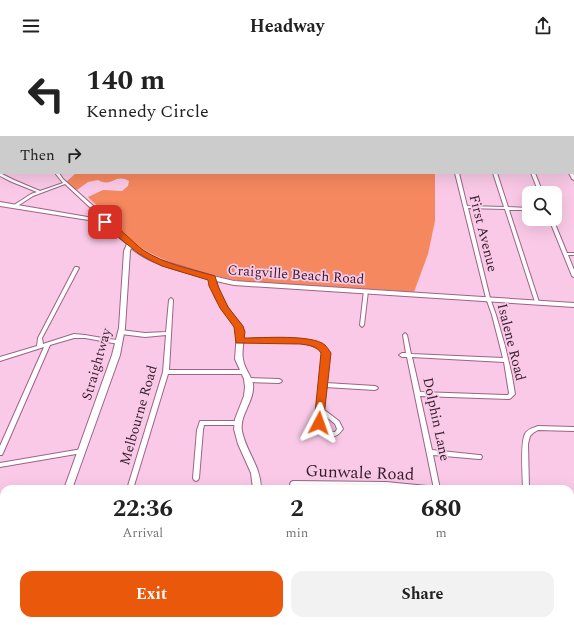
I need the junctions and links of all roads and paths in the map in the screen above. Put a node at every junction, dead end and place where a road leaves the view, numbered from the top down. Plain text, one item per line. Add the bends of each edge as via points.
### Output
1 (0, 174) edge
2 (58, 174) edge
3 (457, 174) edge
4 (495, 174) edge
5 (533, 174) edge
6 (65, 182) junction
7 (538, 186) edge
8 (40, 192) junction
9 (0, 204) edge
10 (15, 206) junction
11 (465, 207) junction
12 (506, 208) junction
13 (522, 209) edge
14 (98, 220) junction
15 (554, 226) edge
16 (130, 243) junction
17 (565, 254) junction
18 (574, 254) edge
19 (77, 268) dead end
20 (574, 276) edge
21 (212, 278) junction
22 (366, 291) junction
23 (488, 298) junction
24 (171, 300) dead end
25 (537, 302) junction
26 (574, 304) edge
27 (362, 325) dead end
28 (121, 332) junction
29 (169, 333) junction
30 (405, 335) dead end
31 (240, 341) junction
32 (119, 342) junction
33 (48, 344) junction
34 (40, 347) junction
35 (402, 354) dead end
36 (410, 355) junction
37 (0, 359) edge
38 (504, 360) junction
39 (166, 372) junction
40 (244, 372) junction
41 (248, 380) junction
42 (279, 381) dead end
43 (322, 385) junction
44 (375, 388) dead end
45 (418, 394) junction
46 (320, 409) junction
47 (238, 423) junction
48 (574, 429) edge
49 (82, 451) junction
50 (430, 452) junction
51 (0, 453) edge
52 (479, 457) dead end
53 (0, 465) edge
54 (196, 478) dead end
55 (292, 484) dead end
56 (69, 485) edge
57 (131, 485) edge
58 (257, 485) edge
59 (298, 485) edge
60 (436, 485) edge
61 (526, 485) edge

1 - 8 street
2 - 6 street
3 - 11 street, First Avenue
4 - 12 street
5 - 7 street
6 - 8 street
6 - 14 street via 95,208 100,215
8 - 10 street
9 - 10 main road
10 - 14 main road
11 - 12 street
11 - 23 street, First Avenue
12 - 13 street
12 - 25 street
14 - 16 main road, Craigville Beach Road via 108,224
15 - 17 street
16 - 21 main road, Craigville Beach Road via 140,252 158,261
16 - 28 main road, Straightway via 127,248
17 - 18 street
17 - 20 street
19 - 34 street via 40,338
21 - 22 main road, Craigville Beach Road via 234,283
21 - 31 main road via 225,308 238,326
22 - 23 main road, Craigville Beach Road
22 - 27 street
23 - 25 main road, Craigville Beach Road
23 - 38 street, Isalene Road
24 - 29 street, Melbourne Road
25 - 26 main road, Craigville Beach Road
28 - 29 street via 145,335
28 - 32 main road, Straightway
29 - 39 street, Melbourne Road
30 - 36 street, Dolphin Lane
31 - 40 main road via 239,360
31 - 43 street via 300,341 319,345 326,353
32 - 33 street via 77,336
32 - 49 main road, Straightway
33 - 34 street
33 - 51 street
34 - 37 street
35 - 36 street
36 - 38 street
36 - 45 street, Dolphin Lane
38 - 45 street, Isalene Road via 512,390 509,397
39 - 40 street
39 - 57 street, Melbourne Road
40 - 41 main road
41 - 42 street
41 - 47 main road via 249,390
43 - 44 street
43 - 46 street
45 - 50 street, Dolphin Lane
46 - 46 street via 319,422 322,430 329,434 337,433 340,429 338,425
47 - 54 street via 202,423
47 - 58 main road via 241,440 255,471
48 - 61 street via 538,428 527,435
49 - 53 street
49 - 56 main road, Straightway
50 - 52 street
50 - 60 street, Dolphin Lane
55 - 59 street, Gunwale Road

